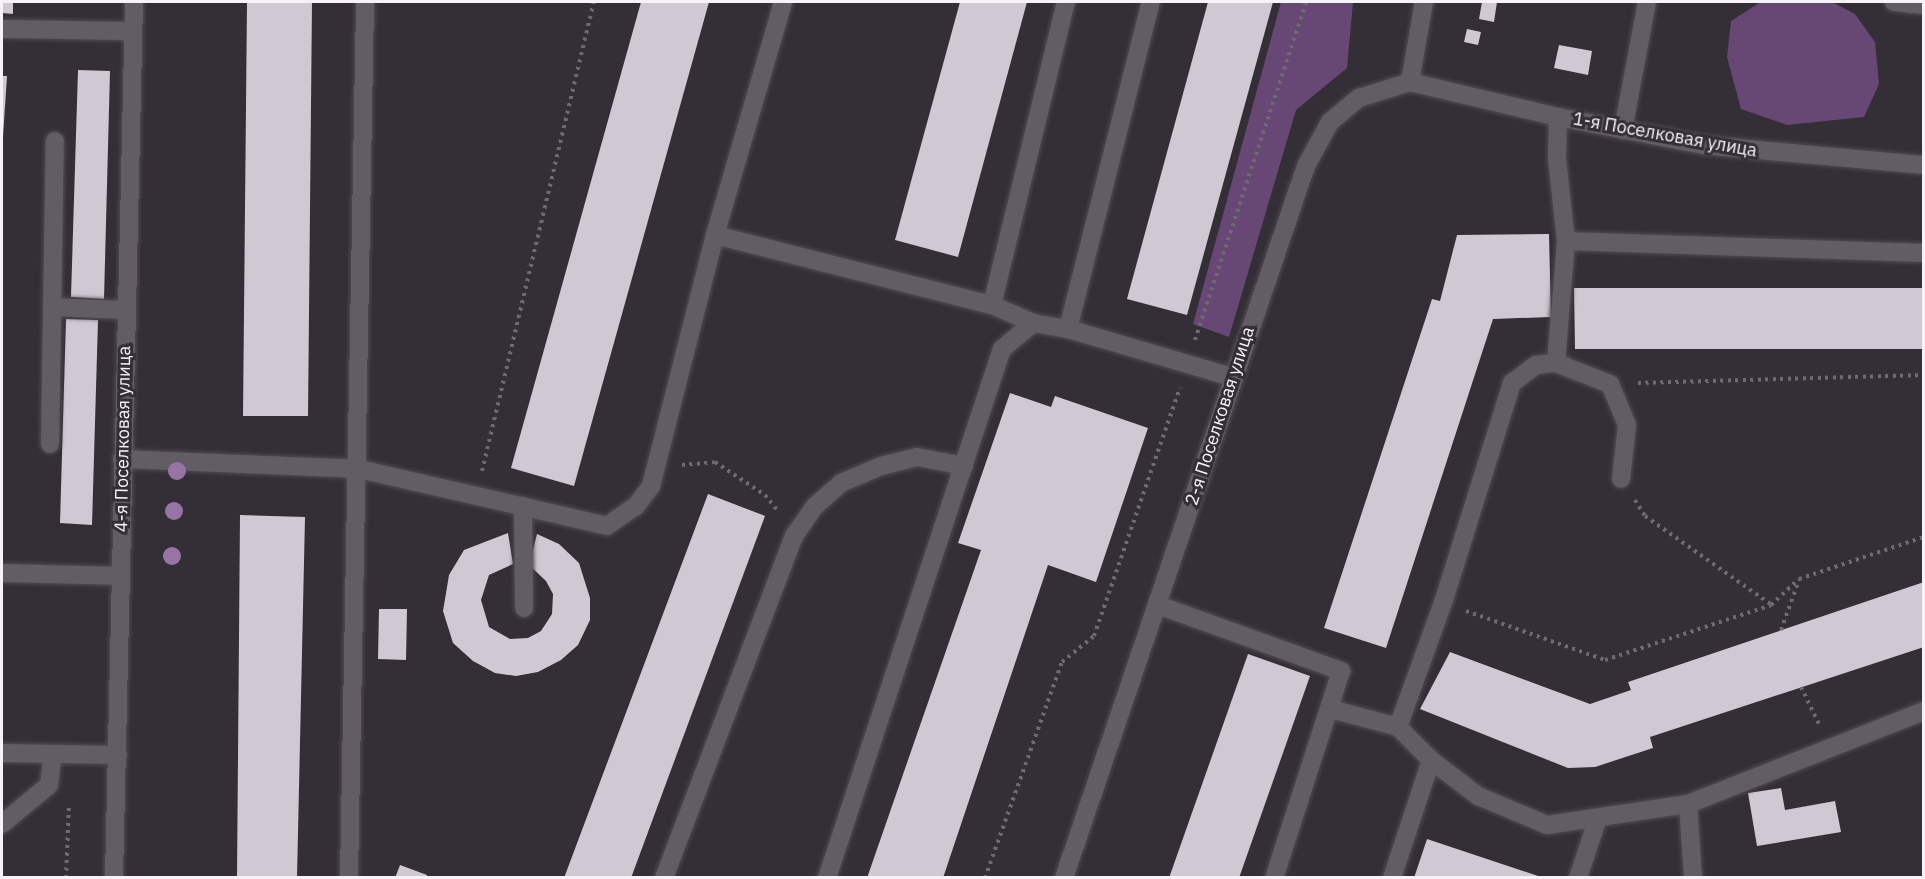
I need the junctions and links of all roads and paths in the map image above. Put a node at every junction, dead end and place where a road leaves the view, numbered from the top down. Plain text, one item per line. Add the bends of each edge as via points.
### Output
1 (134, 2) edge
2 (365, 2) edge
3 (594, 2) edge
4 (783, 2) edge
5 (1066, 2) edge
6 (1151, 2) edge
7 (1306, 2) edge
8 (1424, 2) edge
9 (1647, 2) edge
10 (1894, 2) edge
11 (1923, 5) edge
12 (2, 29) edge
13 (132, 31) junction
14 (1410, 82) junction
15 (1558, 117) junction
16 (1623, 130) junction
17 (55, 141) dead end
18 (1923, 165) edge
19 (715, 234) junction
20 (1566, 241) junction
21 (1923, 253) edge
22 (992, 305) junction
23 (52, 307) junction
24 (125, 310) junction
25 (1033, 323) junction
26 (1068, 329) junction
27 (1556, 363) junction
28 (1188, 364) junction
29 (1923, 375) edge
30 (1232, 377) junction
31 (1610, 384) junction
32 (50, 444) dead end
33 (122, 459) junction
34 (964, 466) junction
35 (654, 467) junction
36 (359, 469) junction
37 (1622, 479) joint
38 (477, 495) junction
39 (523, 506) junction
40 (794, 536) junction
41 (1923, 537) edge
42 (2, 573) edge
43 (121, 576) junction
44 (1799, 579) junction
45 (1443, 603) junction
46 (1158, 605) junction
47 (1771, 605) junction
48 (524, 608) dead end
49 (1781, 630) dead end
50 (1801, 687) dead end
51 (1331, 709) junction
52 (1923, 711) edge
53 (1398, 727) junction
54 (1830, 747) junction
55 (2, 753) edge
56 (53, 754) junction
57 (118, 755) junction
58 (1431, 760) junction
59 (69, 799) dead end
60 (1688, 804) junction
61 (1598, 818) junction
62 (2, 824) edge
63 (66, 878) edge
64 (114, 878) edge
65 (349, 878) edge
66 (664, 878) edge
67 (827, 878) edge
68 (985, 878) edge
69 (1064, 878) edge
70 (1274, 878) edge
71 (1392, 878) edge
72 (1578, 878) edge
73 (1693, 878) edge

1 - 13 street, 4-я Поселковая улица
2 - 36 street
3 - 38 path
4 - 19 street
5 - 22 street
6 - 26 street
7 - 28 path
8 - 14 street
9 - 16 street
10 - 11 street
12 - 13 street
13 - 24 street, 4-я Поселковая улица
14 - 15 street, 1-я Поселковая улица
14 - 30 street, 2-я Поселковая улица via 1359,98 1330,122 1306,166
15 - 16 street, 1-я Поселковая улица
15 - 20 street via 1557,158
16 - 18 street, 1-я Поселковая улица via 1704,145
17 - 23 street
19 - 22 street
19 - 35 street
20 - 21 street
20 - 27 street
22 - 25 street
23 - 24 street
23 - 32 street
24 - 33 street, 4-я Поселковая улица
25 - 26 street
25 - 34 street via 1002,349
26 - 28 street
27 - 31 street
27 - 45 street via 1536,364 1512,383
28 - 30 street
28 - 68 path via 1094,636 1062,662
29 - 31 path
30 - 46 street, 2-я Поселковая улица
31 - 37 street via 1627,425
33 - 36 street
33 - 43 street, 4-я Поселковая улица
34 - 40 street via 916,457 881,466 841,483 815,506
34 - 67 street
35 - 39 street via 651,486 636,506 607,526
35 - 40 path via 715,462 765,495
36 - 38 street
36 - 65 street
37 - 47 path via 1645,516
38 - 39 street
39 - 48 street
40 - 66 street
41 - 44 path
42 - 43 street
43 - 57 street, 4-я Поселковая улица
44 - 47 path
44 - 49 path
45 - 47 path via 1605,660
45 - 53 street
46 - 51 street via 1341,671
46 - 69 street, 2-я Поселковая улица
50 - 54 path
51 - 53 street
51 - 70 street
52 - 54 street
53 - 58 street
54 - 60 street
55 - 56 street
56 - 57 street
56 - 62 street via 49,785
57 - 64 street, 4-я Поселковая улица
58 - 61 street via 1478,796 1548,825
58 - 71 street
59 - 63 path
60 - 61 street
60 - 73 street
61 - 72 street

